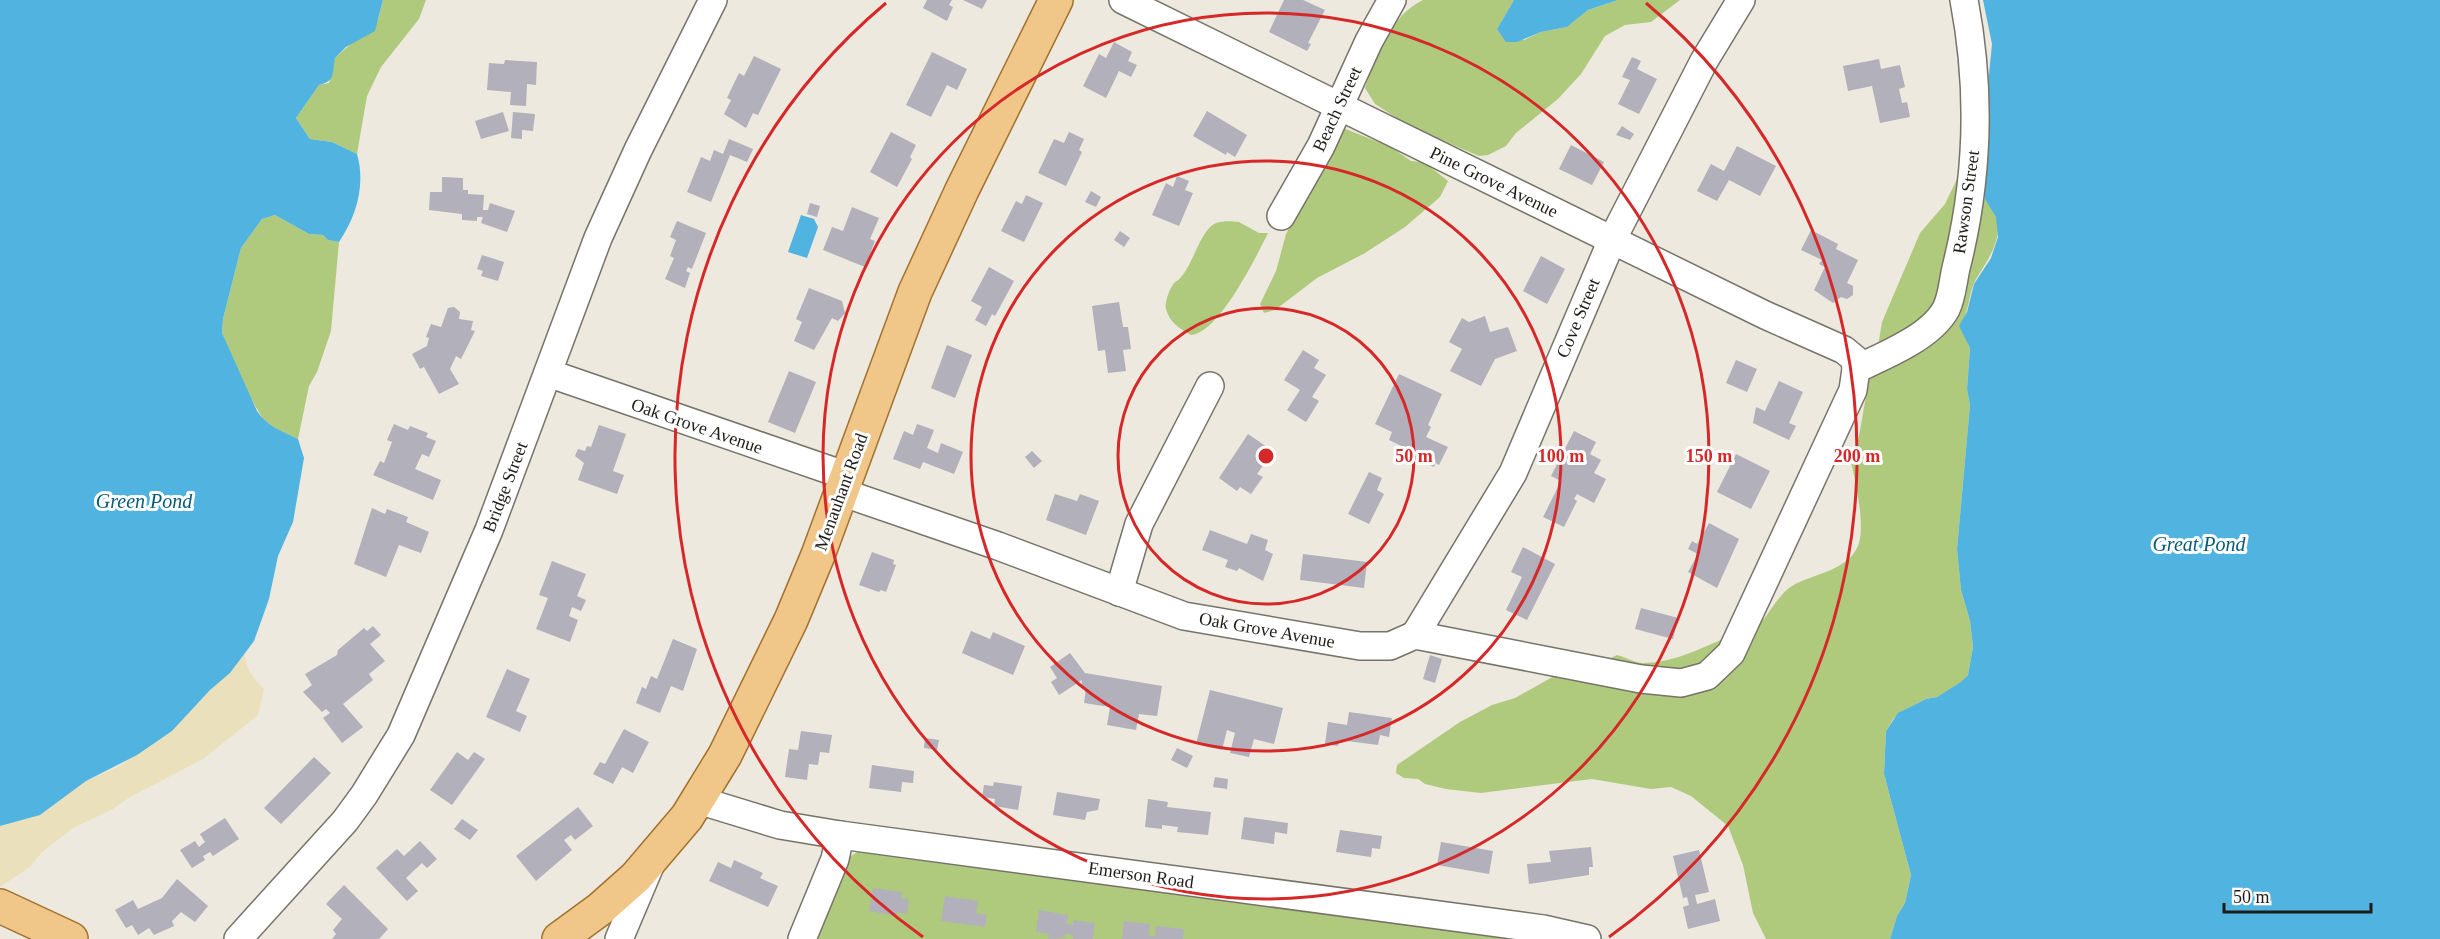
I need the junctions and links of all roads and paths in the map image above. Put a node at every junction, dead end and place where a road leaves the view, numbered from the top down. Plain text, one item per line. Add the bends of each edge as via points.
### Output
1 (713, 0) edge
2 (1056, 0) edge
3 (1123, 0) edge
4 (1392, 0) edge
5 (1741, 0) edge
6 (1964, 0) edge
7 (1340, 106) junction
8 (1281, 216) dead end
9 (1612, 240) junction
10 (1856, 369) junction
11 (548, 373) junction
12 (1210, 386) dead end
13 (844, 484) junction
14 (1119, 592) junction
15 (1415, 635) junction
16 (698, 800) junction
17 (840, 835) junction
18 (654, 857) junction
19 (0, 906) edge
20 (66, 938) edge
21 (238, 939) edge
22 (559, 939) edge
23 (619, 939) edge
24 (802, 939) edge
25 (1587, 939) edge

1 - 11 street, Bridge Street via 598,238
2 - 13 main road, Menauhant Road via 915,292
3 - 7 street, Pine Grove Avenue
4 - 7 street, Beach Street
5 - 9 street, Cove Street via 1704,61
6 - 10 street, Rawson Street via 1973,48 1975,132 1966,229 1946,309 1917,339
7 - 8 street, Beach Street
7 - 9 street, Pine Grove Avenue
9 - 10 street, Pine Grove Avenue via 1844,350 1855,359
9 - 15 street, Cove Street via 1513,472
10 - 15 street via 1853,390 1762,590 1731,652 1707,676 1681,683 1641,679
11 - 13 street, Oak Grove Avenue
11 - 21 street, Bridge Street via 489,530 401,735 345,821
12 - 14 street via 1139,524
13 - 14 street, Oak Grove Avenue
13 - 16 main road, Menauhant Road via 786,630 725,755
14 - 15 street, Oak Grove Avenue via 1184,616 1360,646 1390,646
16 - 17 street, Emerson Road via 780,825
16 - 18 main road, Menauhant Road
17 - 24 street via 835,859
17 - 25 street, Emerson Road via 1543,929
18 - 22 main road, Menauhant Road via 600,909
18 - 23 street
19 - 20 main road

